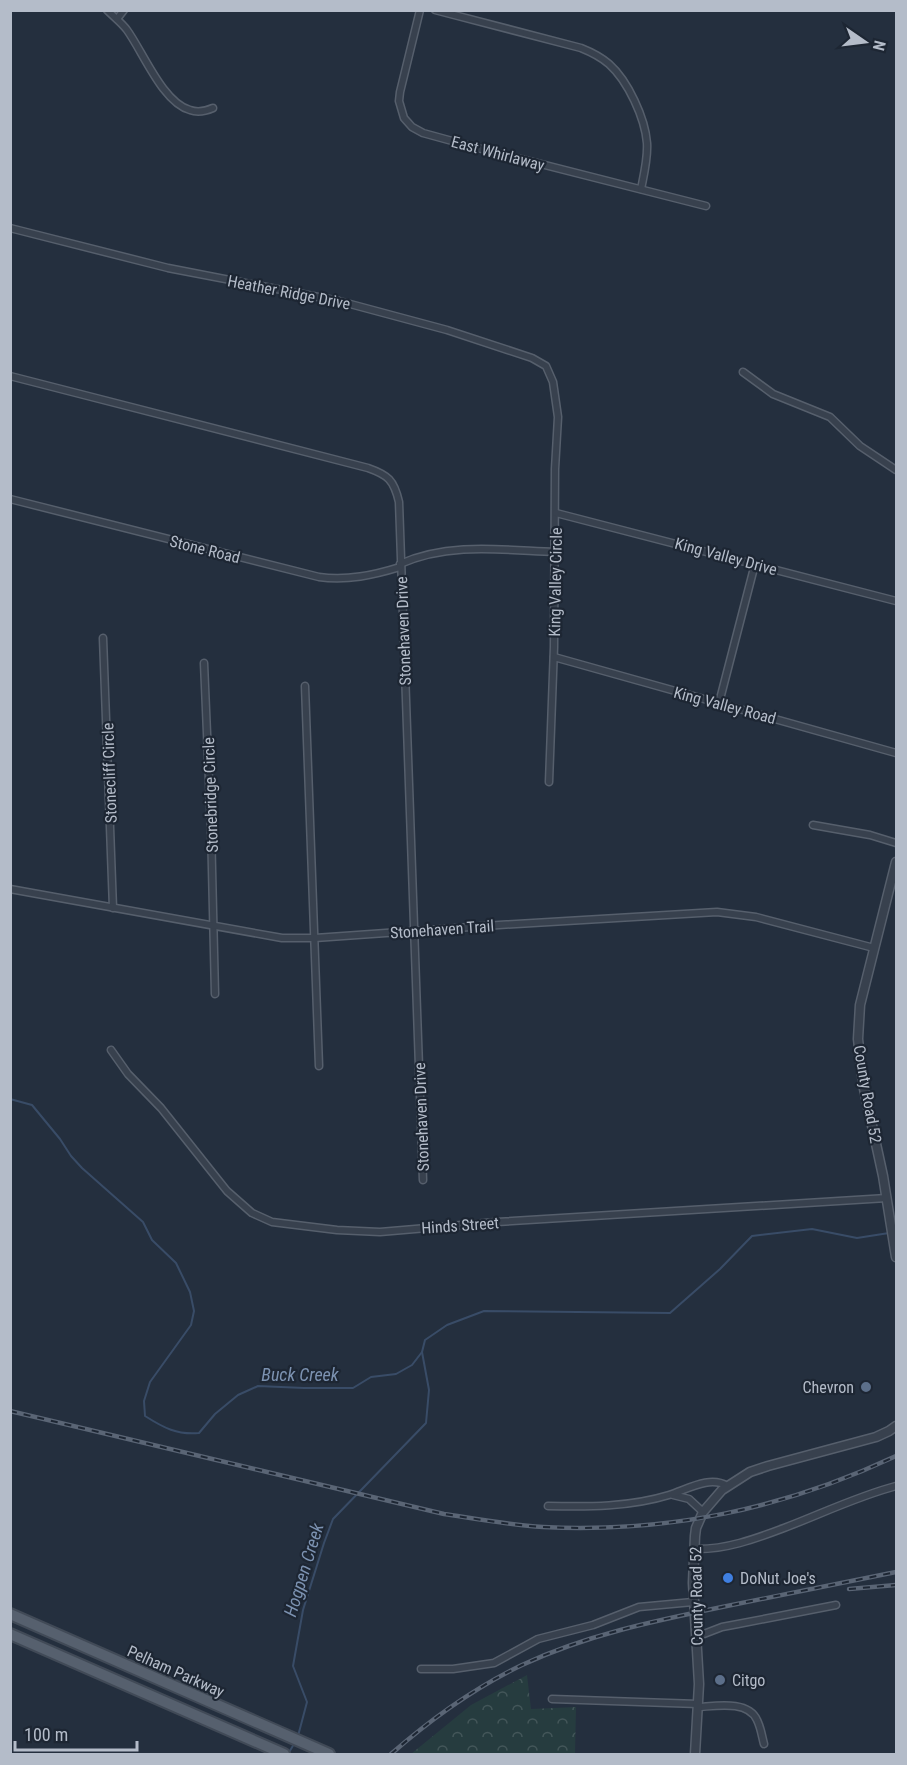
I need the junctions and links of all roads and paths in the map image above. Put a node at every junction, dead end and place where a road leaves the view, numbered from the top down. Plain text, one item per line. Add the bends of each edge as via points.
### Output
1 (107, 10) edge
2 (124, 10) edge
3 (435, 10) edge
4 (417, 11) edge
5 (117, 19) junction
6 (213, 108) dead end
7 (641, 189) junction
8 (706, 206) dead end
9 (10, 228) edge
10 (743, 372) dead end
11 (10, 376) edge
12 (553, 382) joint
13 (897, 470) edge
14 (10, 499) edge
15 (556, 513) junction
16 (555, 552) junction
17 (755, 564) junction
18 (400, 565) junction
19 (897, 601) edge
20 (103, 638) dead end
21 (554, 657) junction
22 (204, 663) dead end
23 (305, 686) dead end
24 (719, 703) junction
25 (897, 753) edge
26 (549, 782) dead end
27 (813, 825) dead end
28 (897, 843) edge
29 (897, 862) edge
30 (10, 889) edge
31 (113, 908) junction
32 (213, 926) junction
33 (414, 932) junction
34 (315, 938) junction
35 (874, 948) junction
36 (215, 994) dead end
37 (111, 1050) dead end
38 (319, 1066) dead end
39 (423, 1180) dead end
40 (887, 1198) junction
41 (896, 1252) edge
42 (897, 1257) edge
43 (897, 1426) edge
44 (727, 1486) junction
45 (897, 1486) edge
46 (669, 1496) junction
47 (548, 1506) dead end
48 (704, 1512) junction
49 (694, 1549) junction
50 (693, 1602) junction
51 (836, 1605) dead end
52 (10, 1614) edge
53 (24, 1620) junction
54 (13, 1635) edge
55 (696, 1637) junction
56 (124, 1664) junction
57 (421, 1669) dead end
58 (119, 1682) junction
59 (552, 1699) dead end
60 (698, 1706) junction
61 (764, 1744) dead end
62 (285, 1755) edge
63 (329, 1755) edge
64 (695, 1755) edge

1 - 5 street
2 - 5 street
3 - 7 street via 581,48 609,64 622,79 645,128 647,151
4 - 7 street, East Whirlaway via 399,92 401,111 412,127 474,147
5 - 6 street via 178,104 196,112
7 - 8 street, East Whirlaway
9 - 12 street, Heather Ridge Drive via 168,268 339,301 447,330 540,362
10 - 13 street via 773,394 830,417 860,446
11 - 18 street, Stonehaven Drive via 383,474 392,482 399,502
12 - 15 street, King Valley Circle via 558,417
14 - 18 street, Stone Road via 319,577 361,577
15 - 16 street, King Valley Circle
15 - 17 street, King Valley Drive
16 - 18 street, Stone Road via 468,548 430,554
16 - 21 street, King Valley Circle
17 - 19 street, King Valley Drive
17 - 24 street
18 - 33 street, Stonehaven Drive
20 - 31 street, Stonecliff Circle
21 - 24 street, King Valley Road
21 - 26 street, King Valley Circle
22 - 32 street, Stonebridge Circle
23 - 34 street
24 - 25 street, King Valley Road
27 - 28 street
29 - 35 street, County Road 52
30 - 31 street, Stonehaven Trail
31 - 32 street, Stonehaven Trail
32 - 34 street, Stonehaven Trail via 282,938
32 - 36 street, Stonebridge Circle
33 - 34 street, Stonehaven Trail
33 - 35 street, Stonehaven Trail via 717,912 756,917
33 - 39 street, Stonehaven Drive
34 - 38 street
35 - 40 street, County Road 52 via 860,1005 858,1039 863,1084
37 - 40 street, Hinds Street via 227,1191 252,1213 272,1222 380,1232
40 - 41 street, County Road 52
41 - 42 street, County Road 52
43 - 44 street, County Road 52 via 876,1437 759,1469
44 - 46 street via 711,1482
44 - 48 street, County Road 52
45 - 49 street via 753,1539 719,1548
46 - 47 street via 603,1507
46 - 48 street via 689,1499
48 - 49 street, County Road 52 via 696,1528
49 - 50 street, County Road 52
50 - 55 street, County Road 52
50 - 57 street via 631,1610 538,1639 494,1663
51 - 55 street via 738,1623
52 - 53 main road, Pelham Parkway
53 - 54 main road
53 - 56 main road, Pelham Parkway
54 - 58 main road, Pelham Parkway
55 - 60 street, County Road 52
56 - 58 main road
56 - 63 main road, Pelham Parkway
58 - 62 main road, Pelham Parkway
59 - 60 street
60 - 61 street via 747,1710 758,1720
60 - 64 street, County Road 52

